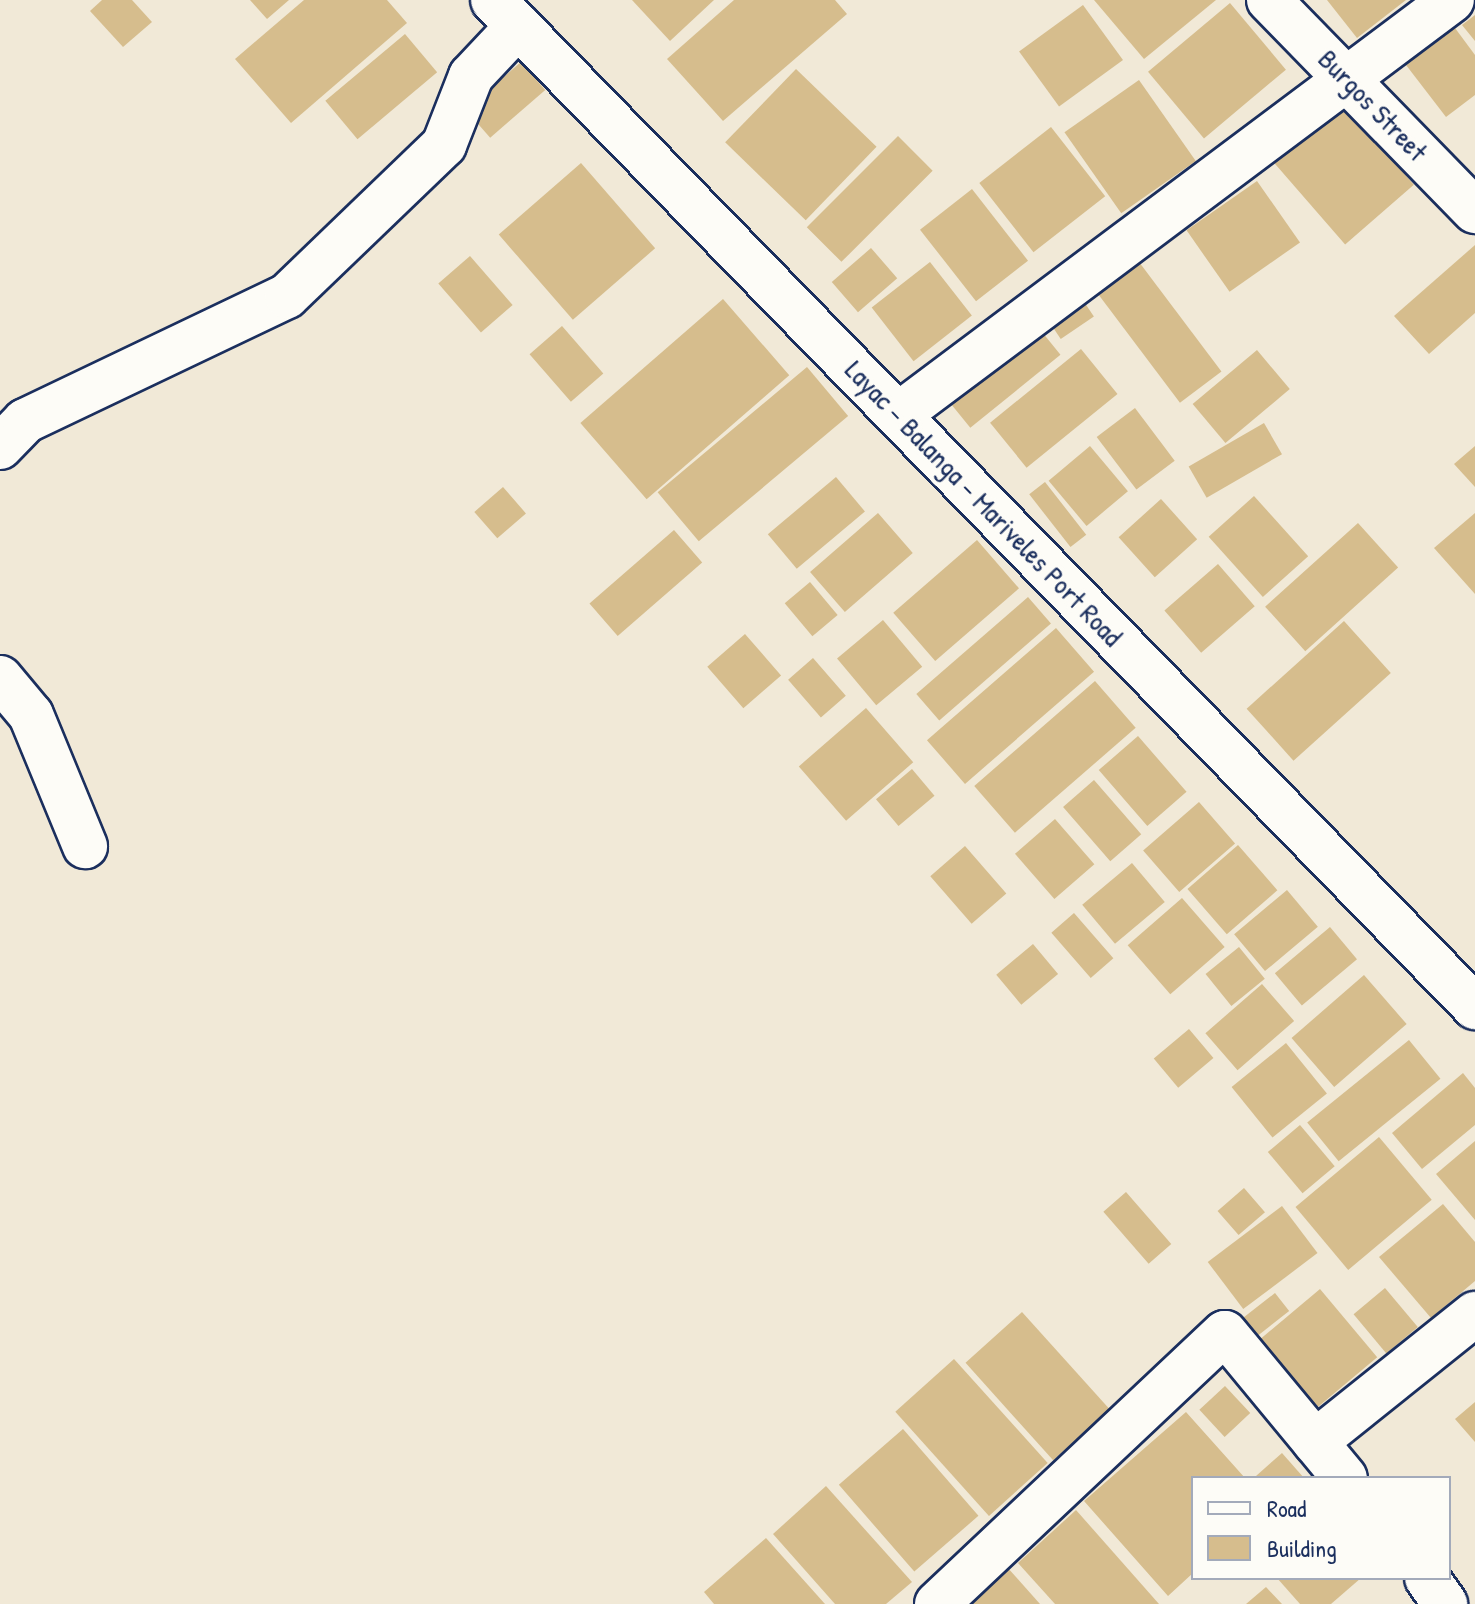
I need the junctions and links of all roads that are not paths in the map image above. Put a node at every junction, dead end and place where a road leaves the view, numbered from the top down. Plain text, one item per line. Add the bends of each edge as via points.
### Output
1 (1269, 0) edge
2 (1452, 0) edge
3 (505, 13) edge
4 (1345, 76) junction
5 (1475, 211) edge
6 (898, 415) junction
7 (0, 447) edge
8 (0, 678) edge
9 (85, 846) dead end
10 (1475, 1007) edge
11 (1475, 1314) edge
12 (1315, 1442) junction
13 (1343, 1476) edge
14 (1428, 1580) edge
15 (937, 1604) edge
16 (1445, 1604) edge

1 - 4 street, Burgos Street
2 - 4 street
3 - 6 street, Layac – Balanga – Mariveles Port Road
3 - 7 street via 471,76 444,145 287,296 25,421
4 - 5 street, Burgos Street
4 - 6 street
6 - 10 street, Layac – Balanga – Mariveles Port Road
8 - 9 street via 31,715
11 - 12 street
12 - 13 street
12 - 15 street via 1225,1333
14 - 16 street

